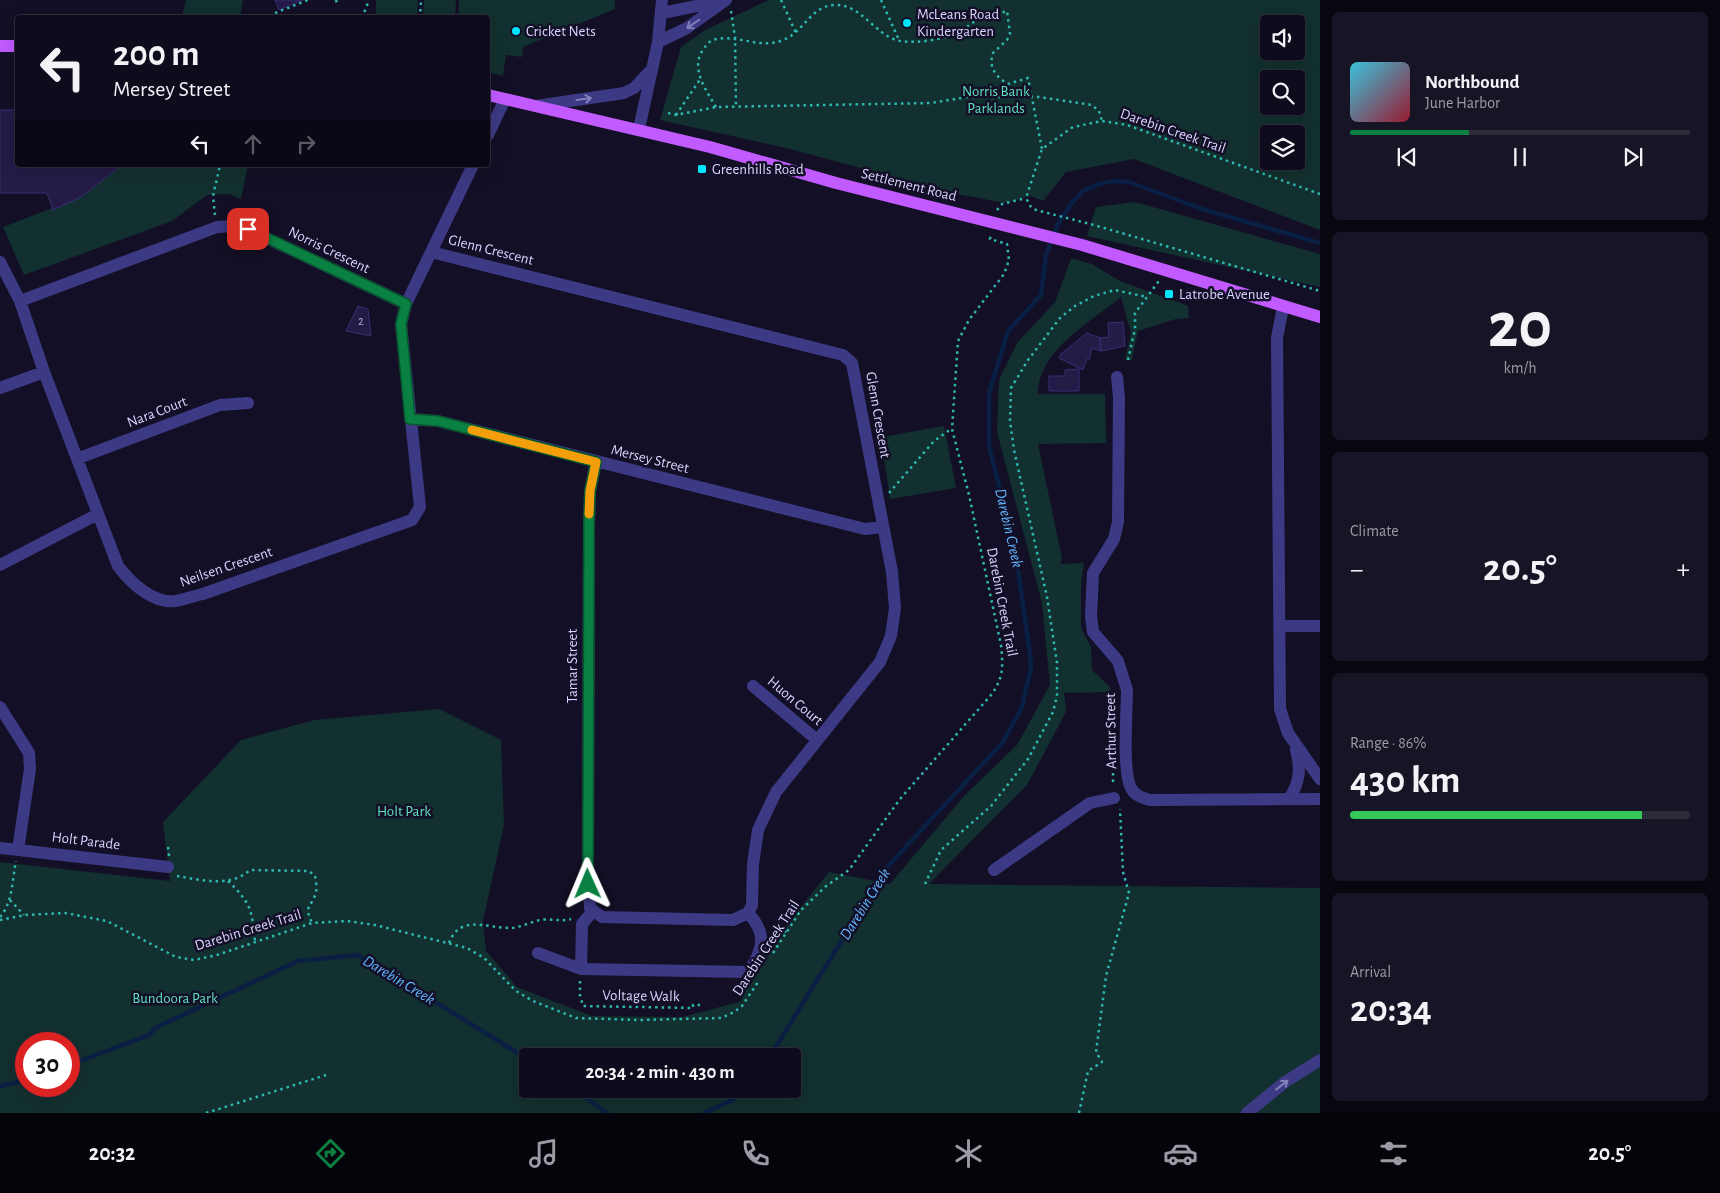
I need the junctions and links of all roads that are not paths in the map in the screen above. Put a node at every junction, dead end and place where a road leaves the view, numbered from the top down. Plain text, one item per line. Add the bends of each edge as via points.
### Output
1 (727, 2) edge
2 (662, 6) edge
3 (658, 42) junction
4 (0, 46) edge
5 (15, 46) edge
6 (652, 68) junction
7 (490, 95) edge
8 (505, 99) junction
9 (536, 106) junction
10 (639, 129) junction
11 (490, 131) edge
12 (472, 167) edge
13 (431, 252) junction
14 (0, 262) edge
15 (20, 301) junction
16 (406, 304) junction
17 (1283, 307) junction
18 (1320, 317) edge
19 (44, 372) junction
20 (1117, 377) dead end
21 (0, 388) edge
22 (248, 403) dead end
23 (410, 419) junction
24 (79, 458) junction
25 (596, 462) junction
26 (98, 514) junction
27 (882, 527) junction
28 (0, 565) edge
29 (1280, 626) junction
30 (1320, 626) edge
31 (752, 686) dead end
32 (0, 707) edge
33 (817, 740) junction
34 (1294, 743) junction
35 (1320, 779) edge
36 (1114, 798) road end
37 (1289, 799) junction
38 (1320, 799) edge
39 (0, 848) edge
40 (18, 850) junction
41 (169, 866) road end
42 (994, 870) dead end
43 (593, 912) junction
44 (748, 913) junction
45 (538, 953) dead end
46 (581, 969) junction
47 (1320, 1060) edge
48 (1247, 1113) edge

1 - 2 street
1 -> 3 street
2 - 3 street
3 - 6 street
4 - 5 main road
9 -> 6 street via 624,93 634,88
6 - 10 street
7 - 8 main road, Settlement Road
8 - 9 main road, Settlement Road
8 - 11 street
9 - 10 main road, Settlement Road
10 - 17 main road, Settlement Road via 1082,245
12 - 13 street
13 - 16 street
13 - 27 street, Glenn Crescent via 843,355 852,364
14 - 15 street
15 - 16 street, Norris Crescent via 217,227 235,226 248,229
15 - 19 street, Neilsen Crescent
16 - 23 street, Neilsen Crescent via 401,324
17 - 18 main road, Settlement Road
17 - 29 street via 1277,338
19 - 21 street
19 - 24 street, Neilsen Crescent
20 - 37 street, Arthur Street via 1118,522 1114,539 1093,573 1091,616 1097,639 1118,660 1125,677 1127,774 1131,788 1150,800
22 - 24 street, Nara Court via 220,406
23 - 25 street, Mersey Street via 438,421
23 - 26 street, Neilsen Crescent via 420,507 412,520 203,594 174,601 148,594 131,582 118,566
24 - 26 street, Neilsen Crescent
25 - 27 street, Mersey Street via 865,529
25 - 43 street, Tamar Street via 590,491 589,523 588,896
26 - 28 street
27 - 33 street, Glenn Crescent via 892,572 895,608 891,636 880,662
29 - 30 street
29 - 34 street via 1280,709 1284,726
31 - 33 street, Huon Court
32 - 40 street via 29,753 30,769
33 - 44 street, Glenn Crescent via 776,792 758,830 752,904
34 - 35 street
34 - 37 street via 1300,772 1297,787
36 - 42 street via 1090,803
37 - 38 street, Arthur Street
39 - 40 street, Holt Parade
40 - 41 street, Holt Parade
43 - 44 street via 602,916 733,920
43 - 46 street via 582,924
44 - 46 street via 759,924 762,937 748,972
45 - 46 street
48 -> 47 street via 1285,1082

